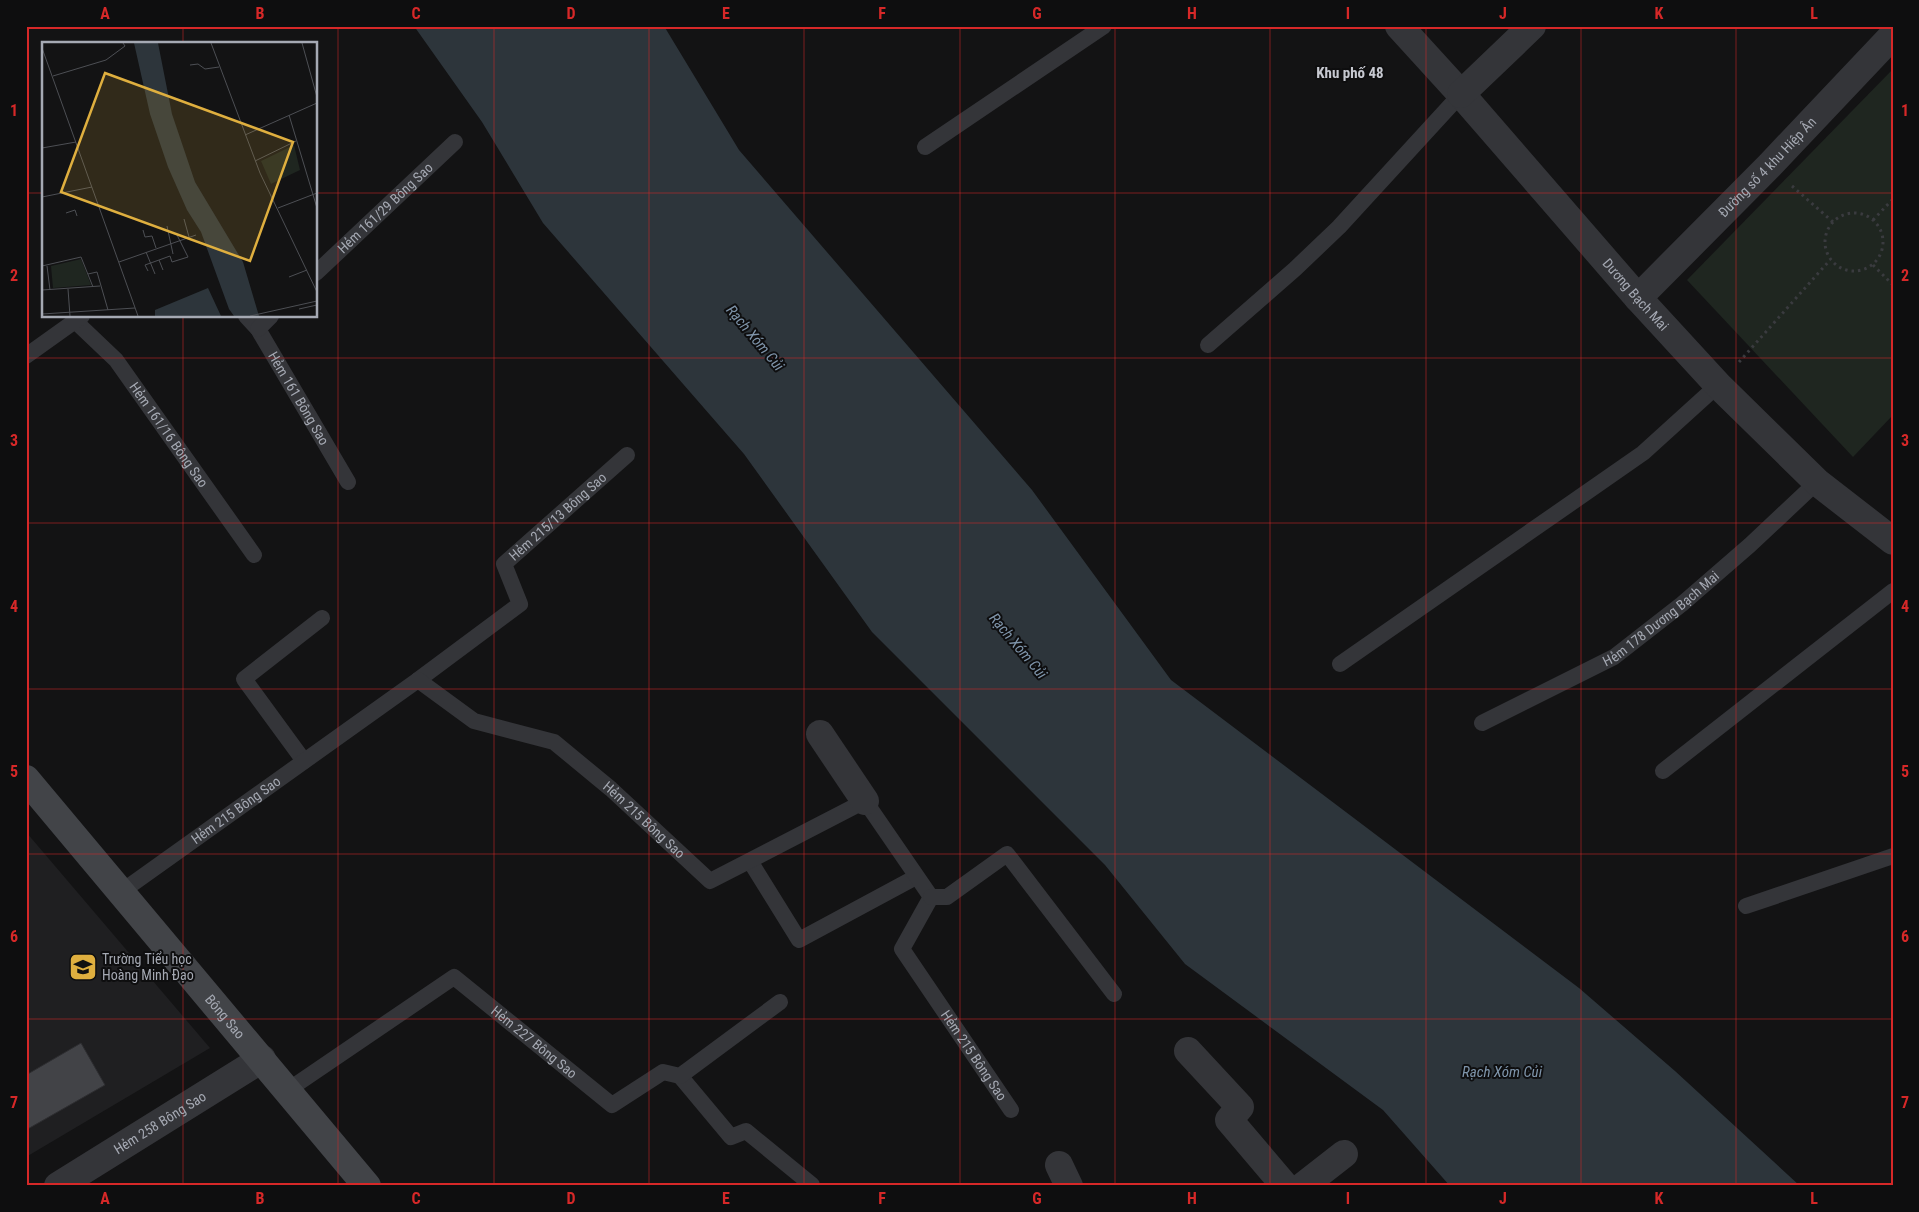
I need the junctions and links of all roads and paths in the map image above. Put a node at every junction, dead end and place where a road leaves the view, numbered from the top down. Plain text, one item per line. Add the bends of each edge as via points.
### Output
1 (1104, 26) edge
2 (1399, 26) edge
3 (1532, 26) edge
4 (1893, 35) edge
5 (1462, 94) junction
6 (455, 142) dead end
7 (925, 147) dead end
8 (1770, 165) junction
9 (1893, 199) edge
10 (1873, 220) junction
11 (1833, 222) junction
12 (1830, 260) junction
13 (1873, 264) junction
14 (318, 272) edge
15 (1893, 285) edge
16 (1638, 298) junction
17 (248, 318) edge
18 (269, 318) edge
19 (79, 319) edge
20 (258, 329) junction
21 (1208, 345) dead end
22 (26, 356) edge
23 (1718, 385) junction
24 (627, 455) dead end
25 (348, 482) dead end
26 (1817, 482) junction
27 (1893, 541) edge
28 (254, 555) dead end
29 (1893, 591) edge
30 (322, 618) dead end
31 (1340, 664) dead end
32 (418, 680) junction
33 (1482, 723) dead end
34 (820, 734) dead end
35 (304, 761) junction
36 (1663, 771) dead end
37 (26, 779) edge
38 (865, 801) junction
39 (1893, 856) edge
40 (750, 860) junction
41 (916, 876) junction
42 (122, 892) junction
43 (931, 897) junction
44 (1746, 906) dead end
45 (1114, 994) dead end
46 (780, 1002) dead end
47 (1188, 1051) dead end
48 (262, 1059) junction
49 (680, 1076) junction
50 (288, 1090) junction
51 (1011, 1110) dead end
52 (1344, 1154) dead end
53 (812, 1185) edge
54 (58, 1186) edge
55 (367, 1186) edge
56 (1285, 1186) edge
57 (1303, 1186) edge

1 - 7 lane
2 - 5 street, Dương Bạch Mai
3 - 5 street
4 - 8 street, Đường số 4 khu Hiệp Ân
5 - 16 street, Dương Bạch Mai
5 - 21 lane via 1339,227
6 - 14 lane, Hẻm 161/29 Bông Sao
8 - 11 path
8 - 16 street, Đường số 4 khu Hiệp Ân
9 - 10 path
10 - 11 path via 1855,213 1845,214
10 - 13 path via 1880,228 1883,247
11 - 12 path via 1824,243
12 - 13 path via 1838,267 1855,272
12 - 23 path
13 - 15 path
16 - 23 street, Dương Bạch Mai
17 - 20 lane, Hẻm 161 Bông Sao
18 - 20 lane
19 - 22 lane
19 - 28 lane, Hẻm 161/16 Bông Sao via 116,360
20 - 25 lane, Hẻm 161 Bông Sao
23 - 26 street, Dương Bạch Mai
23 - 31 lane via 1643,453
24 - 32 lane, Hẻm 215/13 Bông Sao via 504,564 520,604
26 - 27 street, Dương Bạch Mai
26 - 33 lane, Hẻm 178 Dương Bạch Mai via 1682,604 1614,657
29 - 36 lane
30 - 35 lane via 244,679
32 - 35 lane, Hẻm 215 Bông Sao
32 - 40 lane, Hẻm 215 Bông Sao via 474,720 554,742 611,789 710,881
34 - 38 street
35 - 42 lane, Hẻm 215 Bông Sao
37 - 42 street, Bông Sao
38 - 40 lane, Hẻm 215 Bông Sao
38 - 41 lane
39 - 44 lane
40 - 41 lane via 799,940
41 - 43 lane
42 - 48 street, Bông Sao
43 - 45 lane via 947,898 1007,854
43 - 51 lane, Hẻm 215 Bông Sao via 902,949
46 - 49 lane
47 - 56 street via 1240,1107 1229,1120
48 - 50 street, Bông Sao
48 - 54 street, Hẻm 258 Bông Sao
49 - 50 lane, Hẻm 227 Bông Sao via 663,1072 612,1105 454,977
49 - 53 lane via 731,1137 746,1131
50 - 55 street, Bông Sao
52 - 57 street

